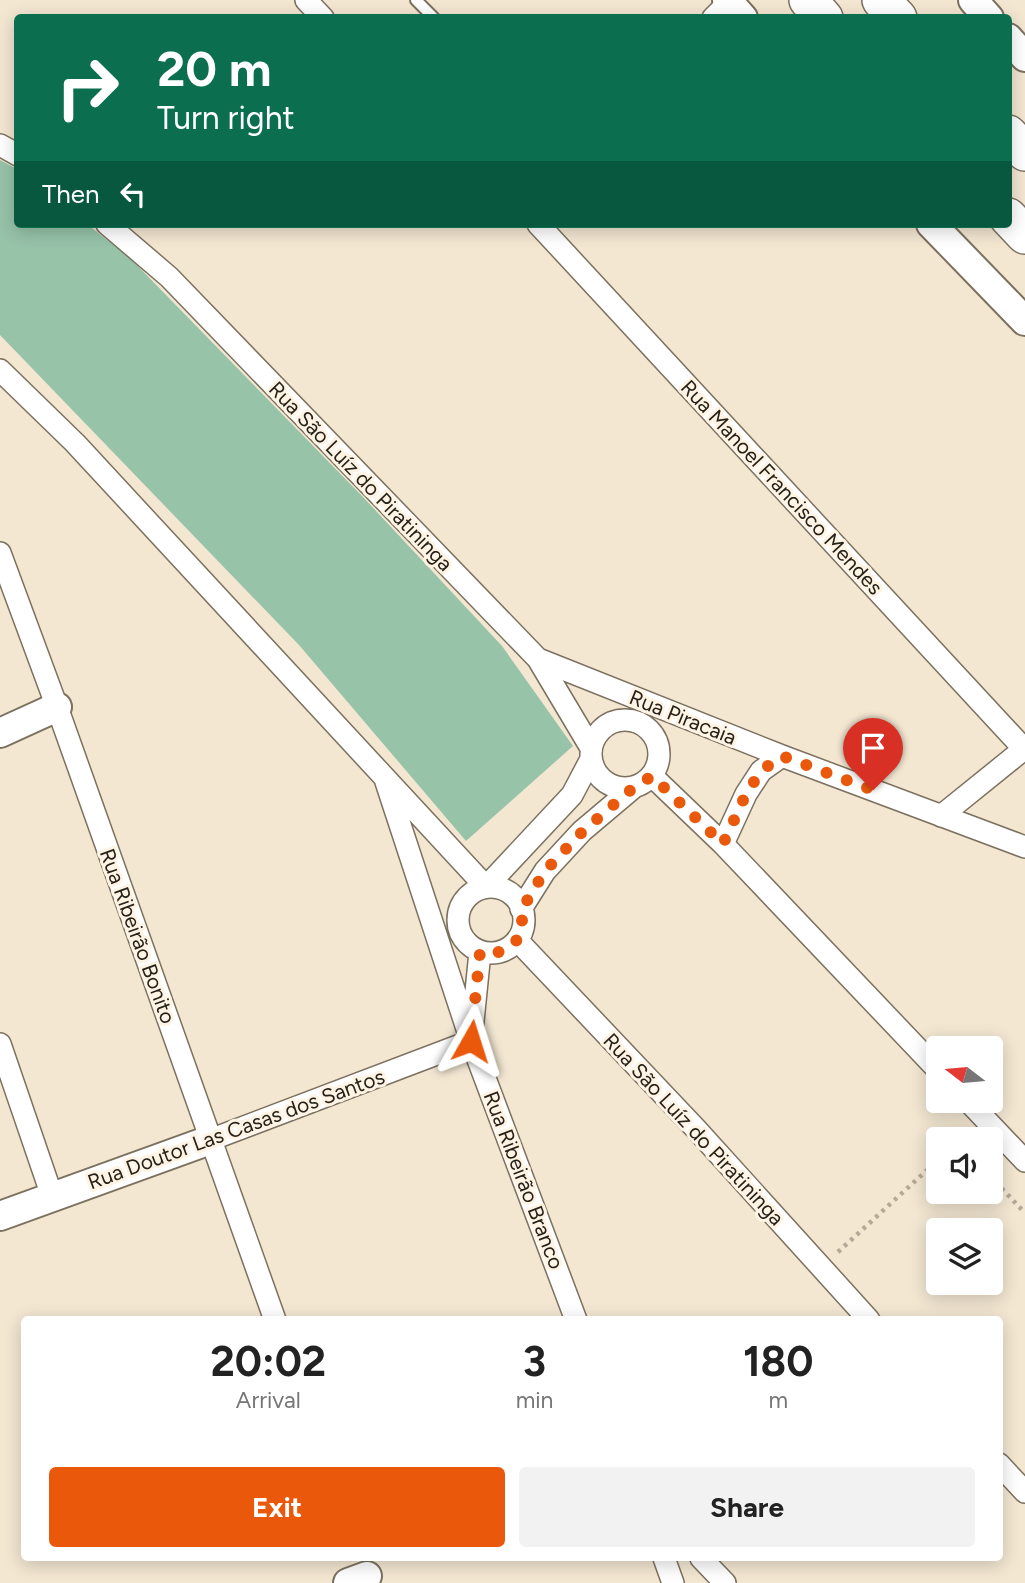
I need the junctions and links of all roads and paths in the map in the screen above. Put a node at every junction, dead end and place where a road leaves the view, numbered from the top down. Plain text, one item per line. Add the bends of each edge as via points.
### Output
1 (306, 0) edge
2 (416, 0) edge
3 (808, 0) edge
4 (881, 0) edge
5 (973, 0) edge
6 (319, 14) edge
7 (430, 14) edge
8 (820, 14) edge
9 (894, 14) edge
10 (985, 14) edge
11 (1012, 42) edge
12 (1025, 57) edge
13 (1012, 138) edge
14 (1025, 152) edge
15 (1012, 221) edge
16 (112, 228) edge
17 (542, 228) edge
18 (935, 228) edge
19 (1025, 235) edge
20 (1025, 321) edge
21 (0, 370) edge
22 (0, 553) edge
23 (538, 659) junction
24 (57, 707) junction
25 (0, 733) edge
26 (1024, 749) edge
27 (591, 753) junction
28 (782, 756) junction
29 (384, 776) junction
30 (652, 776) junction
31 (633, 788) junction
32 (942, 816) junction
33 (723, 844) junction
34 (1025, 848) edge
35 (486, 887) junction
36 (522, 909) junction
37 (517, 940) junction
38 (480, 952) junction
39 (471, 1041) junction
40 (0, 1044) edge
41 (926, 1057) edge
42 (979, 1113) edge
43 (211, 1140) junction
44 (1025, 1161) edge
45 (926, 1171) edge
46 (1003, 1190) edge
47 (52, 1196) junction
48 (1025, 1213) edge
49 (0, 1216) edge
50 (821, 1267) junction
51 (274, 1316) edge
52 (574, 1316) edge
53 (865, 1316) edge
54 (1003, 1468) edge
55 (1025, 1492) edge
56 (665, 1561) edge
57 (704, 1561) edge
58 (673, 1583) edge
59 (725, 1583) edge

1 - 6 street
2 - 7 lane
3 - 8 highway
4 - 9 highway
5 - 10 street
11 - 12 street
13 - 14 highway
15 - 19 highway
16 - 23 street, Rua São Luíz do Piratininga via 169,277
17 - 26 street, Rua Manoel Francisco Mendes
18 - 20 street
21 - 29 street via 84,453
22 - 24 street, Rua Ribeirão Bonito
23 - 27 street, Rua São Luíz do Piratininga
23 - 28 street, Rua Piracaia
24 - 25 street
24 - 43 street, Rua Ribeirão Bonito
26 - 32 street
27 - 30 street via 595,737 612,722 623,719 645,725 653,733 660,755
27 - 31 street via 594,770 610,786
27 - 35 street via 572,795
28 - 32 street, Rua Piracaia
28 - 33 street via 761,771
29 - 35 street
29 - 39 street, Rua Ribeirão Branco
30 - 31 street
30 - 33 street
31 - 36 street via 545,871
32 - 34 street, Rua Piracaia
33 - 41 street
35 - 36 street via 508,892
35 - 38 street via 466,898 457,918 464,939
36 - 37 street
37 - 38 street via 501,952
37 - 50 street, Rua São Luíz do Piratininga
38 - 39 street, Rua Ribeirão Branco
39 - 43 street, Rua Doutor Las Casas dos Santos
39 - 52 street, Rua Ribeirão Branco
40 - 47 street
42 - 44 street
43 - 47 street, Rua Doutor Las Casas dos Santos
43 - 51 street, Rua Ribeirão Bonito
45 - 50 path
46 - 48 path
47 - 49 street, Rua Doutor Las Casas dos Santos
50 - 53 street, Rua São Luíz do Piratininga
54 - 55 street
56 - 58 street
57 - 59 street

